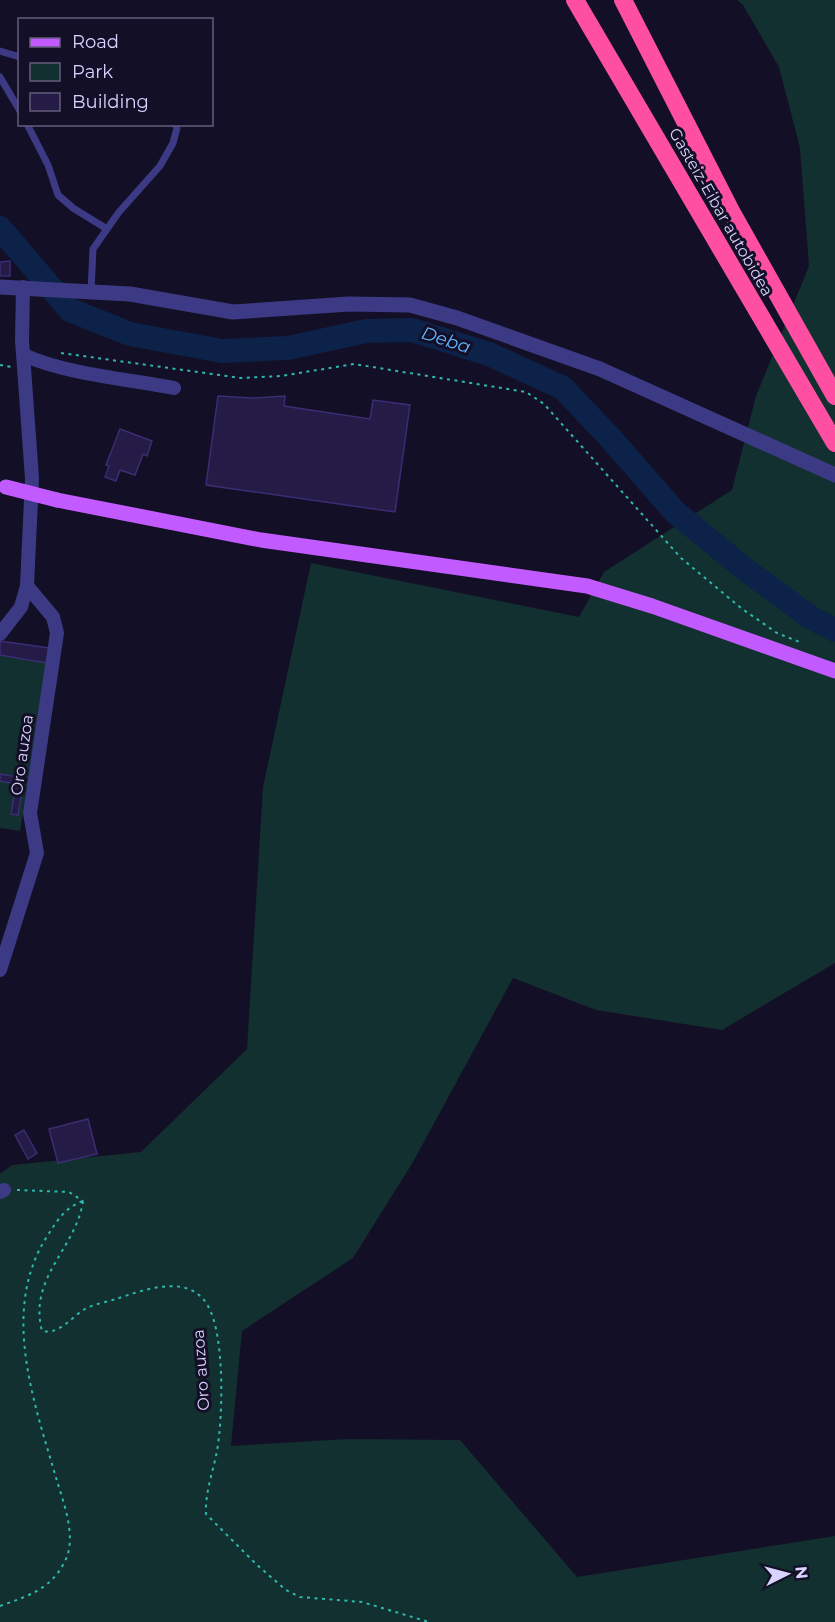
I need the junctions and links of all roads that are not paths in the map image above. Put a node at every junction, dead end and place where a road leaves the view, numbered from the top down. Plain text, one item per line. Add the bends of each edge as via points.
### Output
1 (575, 0) edge
2 (623, 0) edge
3 (0, 51) edge
4 (18, 56) edge
5 (0, 77) edge
6 (18, 108) edge
7 (28, 126) edge
8 (176, 126) edge
9 (107, 229) junction
10 (0, 287) edge
11 (28, 288) junction
12 (85, 291) junction
13 (24, 355) junction
14 (174, 388) dead end
15 (835, 396) edge
16 (835, 443) edge
17 (835, 475) edge
18 (3, 486) edge
19 (27, 586) junction
20 (0, 634) edge
21 (835, 671) edge
22 (0, 970) edge

1 - 16 highway, Gasteiz-Eibar autobidea
2 - 15 highway, Gasteiz-Eibar autobidea via 732,213
3 - 4 lane
5 - 6 lane
7 - 9 lane via 58,195
8 - 9 lane via 173,143 160,166
9 - 12 lane via 93,249
10 - 11 street
11 - 12 street
11 - 13 street
12 - 17 street via 130,294 233,312 349,304 410,305 600,369
13 - 14 street via 53,365
13 - 19 street via 32,478
18 - 21 main road, bridge via 261,540 587,586
19 - 20 street via 21,607
19 - 22 street, Oro auzoa via 53,617 57,633 30,813 37,853

